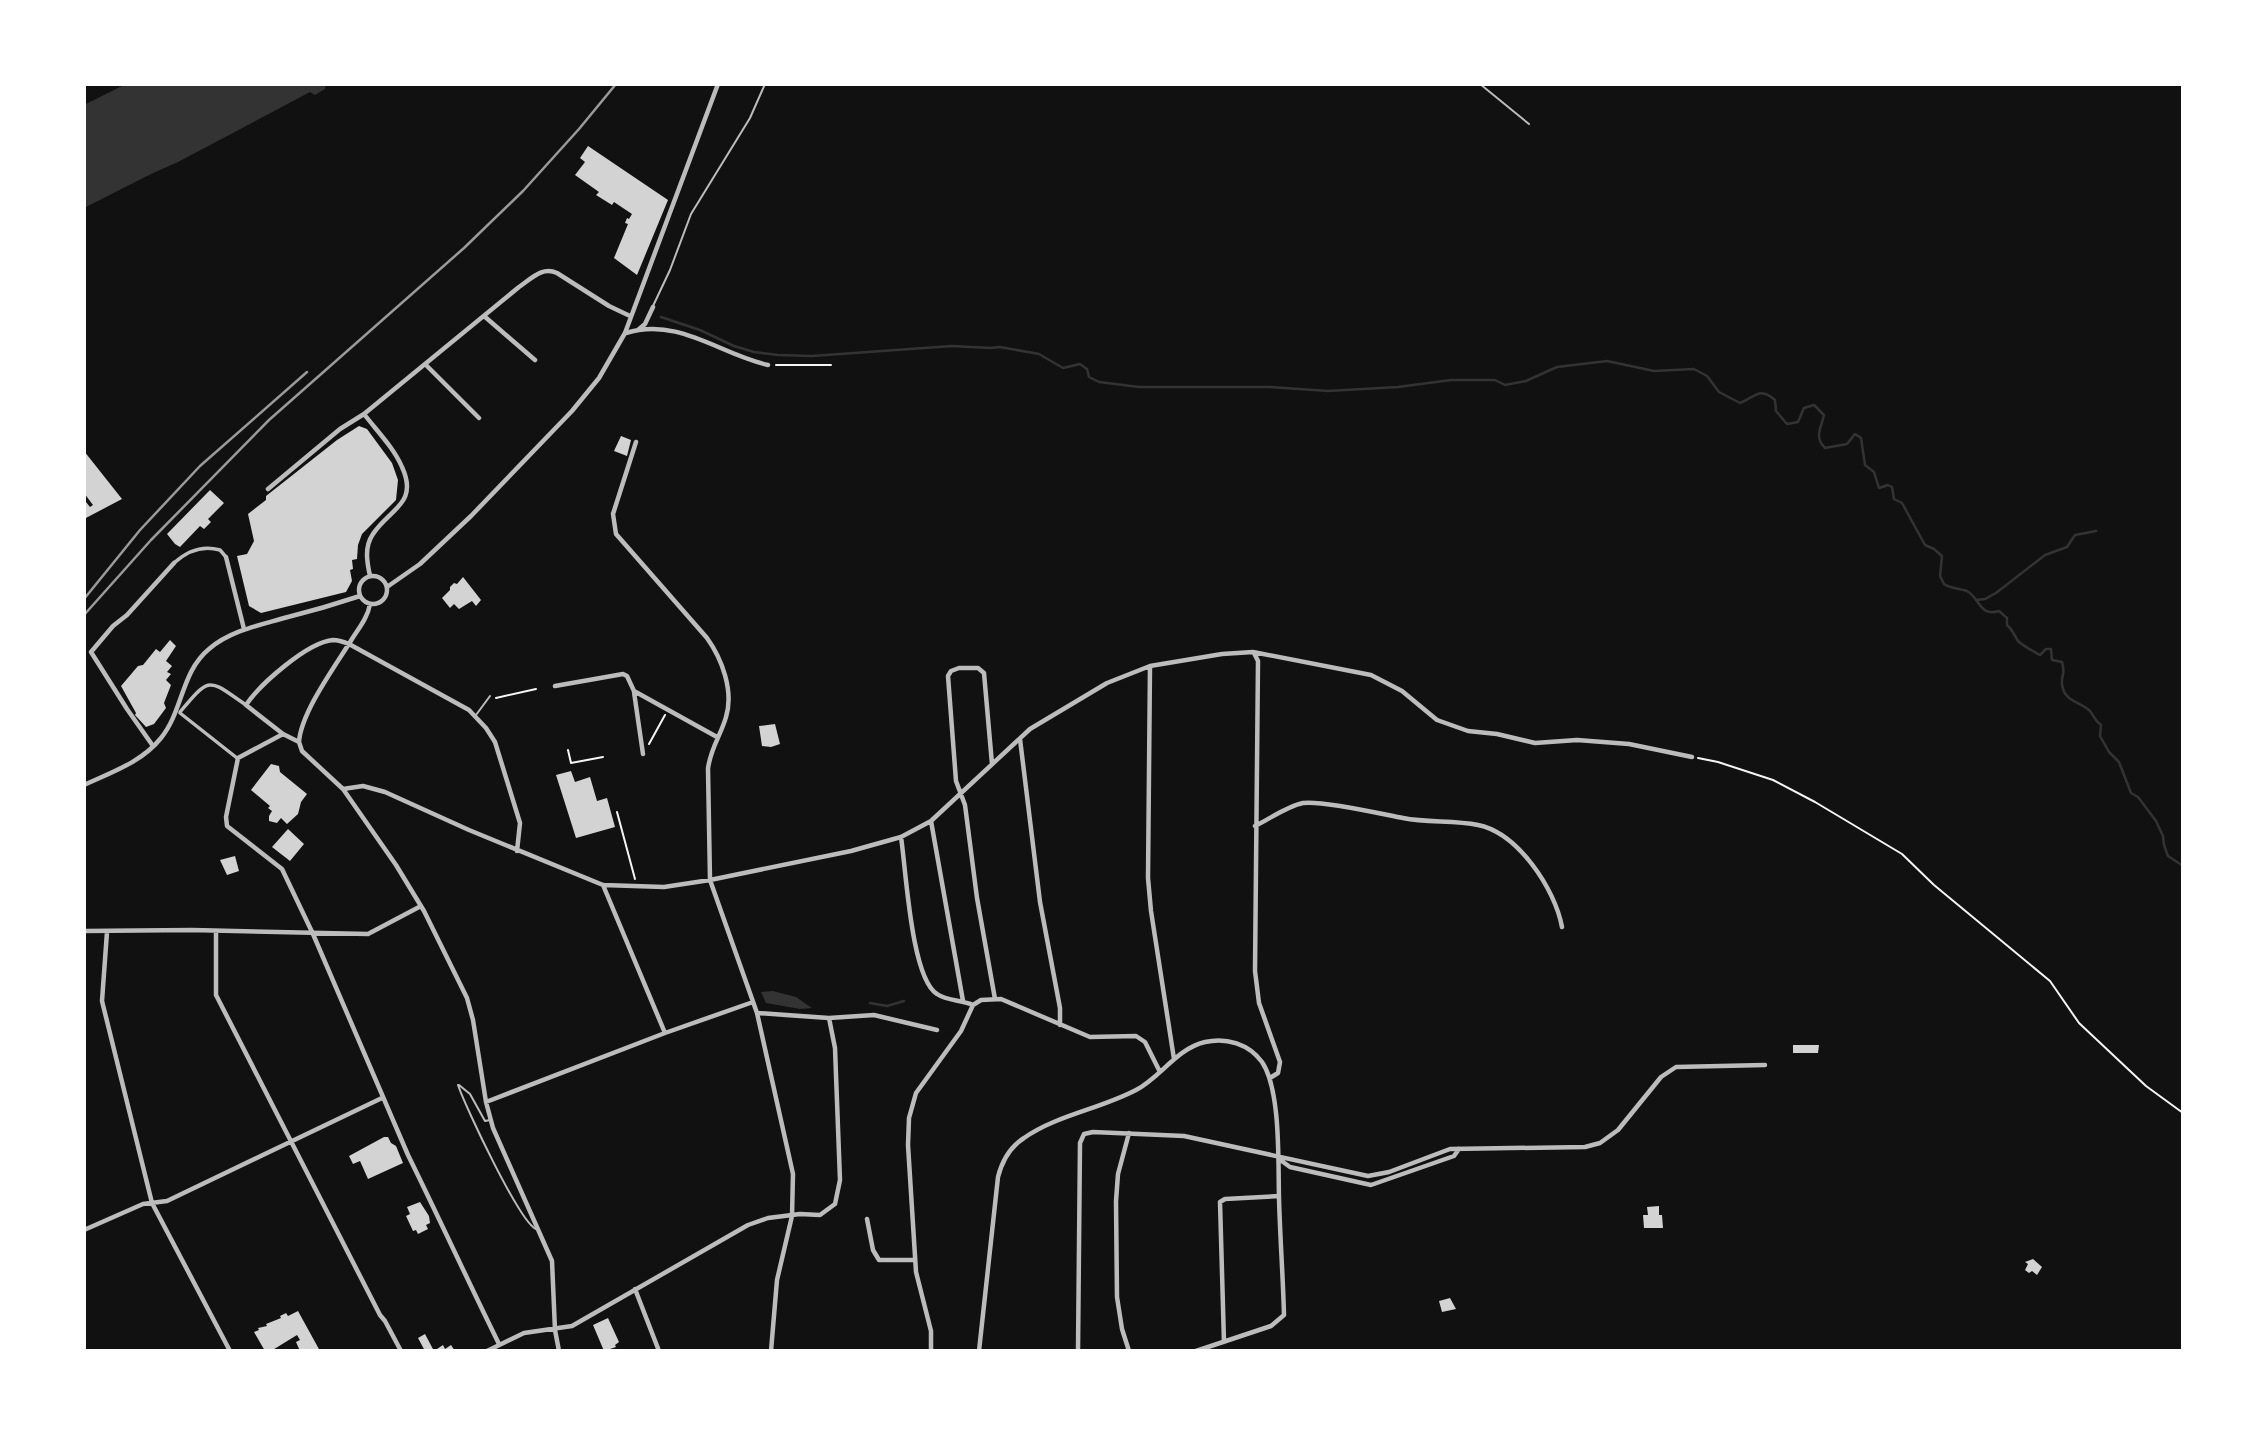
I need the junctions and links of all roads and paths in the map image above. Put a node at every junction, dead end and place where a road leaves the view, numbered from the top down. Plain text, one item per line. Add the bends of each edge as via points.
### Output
1 (718, 84) edge
2 (765, 84) edge
3 (1480, 84) edge
4 (1529, 124) dead end
5 (653, 307) joint
6 (484, 316) junction
7 (631, 316) junction
8 (638, 331) junction
9 (625, 334) junction
10 (535, 360) dead end
11 (425, 364) junction
12 (768, 365) joint
13 (831, 365) dead end
14 (364, 414) junction
15 (480, 418) dead end
16 (636, 442) dead end
17 (265, 491) dead end
18 (226, 557) joint
19 (174, 563) joint
20 (370, 576) junction
21 (387, 587) junction
22 (360, 596) junction
23 (370, 604) junction
24 (244, 629) junction
25 (349, 644) junction
26 (1253, 652) junction
27 (1150, 666) junction
28 (555, 685) dead end
29 (536, 689) dead end
30 (634, 691) junction
31 (490, 696) dead end
32 (499, 697) dead end
33 (246, 705) junction
34 (667, 710) junction
35 (178, 711) junction
36 (475, 717) junction
37 (283, 734) junction
38 (717, 737) junction
39 (1020, 738) junction
40 (299, 742) junction
41 (153, 746) junction
42 (568, 750) dead end
43 (643, 754) joint
44 (603, 757) dead end
45 (1692, 757) joint
46 (238, 758) junction
47 (992, 764) junction
48 (84, 785) edge
49 (343, 789) junction
50 (961, 793) junction
51 (617, 812) dead end
52 (931, 821) junction
53 (1255, 826) junction
54 (901, 837) junction
55 (517, 850) junction
56 (710, 880) junction
57 (603, 885) junction
58 (635, 887) junction
59 (421, 906) junction
60 (1562, 927) dead end
61 (216, 931) junction
62 (84, 932) edge
63 (107, 932) junction
64 (313, 934) junction
65 (995, 999) junction
66 (963, 1001) junction
67 (753, 1002) junction
68 (973, 1005) junction
69 (757, 1013) junction
70 (829, 1018) junction
71 (1060, 1025) junction
72 (937, 1030) dead end
73 (665, 1033) junction
74 (1174, 1059) junction
75 (1765, 1065) dead end
76 (1160, 1072) junction
77 (1270, 1078) junction
78 (382, 1098) junction
79 (486, 1102) junction
80 (2183, 1113) edge
81 (491, 1120) junction
82 (1129, 1133) junction
83 (291, 1141) junction
84 (1460, 1148) junction
85 (1278, 1158) junction
86 (1279, 1196) junction
87 (152, 1203) junction
88 (792, 1216) junction
89 (867, 1219) dead end
90 (84, 1230) edge
91 (540, 1231) junction
92 (915, 1259) junction
93 (635, 1289) junction
94 (555, 1330) junction
95 (1224, 1342) junction
96 (499, 1344) junction
97 (230, 1351) edge
98 (401, 1351) edge
99 (486, 1351) edge
100 (559, 1351) edge
101 (659, 1351) edge
102 (771, 1351) edge
103 (932, 1351) edge
104 (979, 1351) edge
105 (1078, 1351) edge
106 (1129, 1351) edge
107 (1196, 1351) edge

1 - 7 street
2 - 5 lane via 691,214
3 - 4 lane
5 - 8 street
6 - 7 street via 541,272 551,270
6 - 10 street
6 - 11 street
7 - 9 street
8 - 9 street
8 - 12 street via 677,331
9 - 21 street via 599,378 572,411 437,549
11 - 14 street
11 - 15 street
12 - 13 path
14 - 17 street
14 - 20 street via 397,458 407,482 404,501 368,544
16 - 38 street via 612,514 613,527 713,646 728,695 727,716
18 - 19 street via 220,550 204,548
18 - 24 street
19 - 41 street via 91,652
20 - 21 street via 381,578
20 - 22 street via 359,585
21 - 23 street via 384,598
22 - 23 street
22 - 24 street
23 - 25 street
24 - 35 street via 206,651 188,677
25 - 33 street via 330,640 293,660 277,670
25 - 36 street
25 - 40 street via 304,721
26 - 27 street
26 - 45 street via 1371,675 1402,691 1437,720 1468,731 1535,743 1629,744
26 - 53 street via 1258,661
27 - 39 street via 1107,683
27 - 74 street via 1148,878
28 - 30 street via 622,674
29 - 32 path
30 - 34 street
30 - 43 street
31 - 36 lane
33 - 35 street via 218,684 209,684
33 - 37 street
34 - 38 street
34 - 43 path
35 - 41 street
35 - 46 street
36 - 55 street via 495,741 520,823
37 - 40 street
37 - 46 street
38 - 56 street via 708,769
39 - 47 street
39 - 71 street
40 - 49 street via 302,751
41 - 48 street via 136,760
42 - 44 path via 571,763
45 - 80 path via 1773,780 1902,854 2050,981 2079,1023 2146,1086
46 - 64 street via 227,826 282,869
47 - 50 street
47 - 50 street via 984,673 978,667 951,671 956,781
49 - 55 street via 363,786 384,792
49 - 59 street
50 - 52 street
50 - 65 street
51 - 58 path
52 - 54 street
52 - 66 street
53 - 60 street via 1304,803 1487,827 1513,845 1539,874
53 - 77 street via 1255,971 1259,1003 1280,1062 1278,1073
54 - 56 street
54 - 66 street via 925,980 936,994
55 - 57 street
56 - 58 street
56 - 67 street
57 - 58 street
57 - 73 street
59 - 64 street via 368,934
59 - 79 street via 467,998
61 - 63 street
61 - 64 street
61 - 83 street via 216,995
62 - 63 street
63 - 87 street via 102,1002
64 - 78 street
65 - 68 street
65 - 71 street
66 - 68 street
67 - 69 street
67 - 73 street
68 - 92 street via 961,1031 913,1100 908,1136
69 - 70 street
69 - 88 street via 793,1174
70 - 72 street via 874,1015
70 - 88 street via 835,1048 839,1192 828,1211
71 - 76 street via 1090,1037 1141,1038
73 - 79 street
74 - 76 street
74 - 77 street via 1189,1047 1230,1041 1255,1054
75 - 84 street via 1676,1067 1661,1077 1618,1130 1600,1143
76 - 104 street via 1138,1090 1033,1132 1005,1158 995,1194
77 - 85 street
78 - 83 street
78 - 96 street
79 - 81 street
81 - 91 street
81 - 91 lane via 485,1121 470,1094 458,1084 522,1216
82 - 85 street via 1184,1136
82 - 105 street via 1088,1132 1080,1139
82 - 106 street via 1116,1201 1117,1297
83 - 87 street via 167,1201
83 - 98 street
84 - 85 street via 1375,1176
84 - 85 street via 1454,1156 1371,1185 1290,1167
85 - 86 street
86 - 95 street via 1284,1315 1272,1326
86 - 95 street via 1220,1202
87 - 90 street
87 - 97 street
88 - 93 street via 748,1224
88 - 102 street via 777,1280
89 - 92 street via 875,1257 884,1261
91 - 94 street via 552,1261
92 - 103 street
93 - 94 street via 572,1326
93 - 101 street
94 - 96 street via 531,1331
94 - 100 street
95 - 107 street
96 - 99 street

